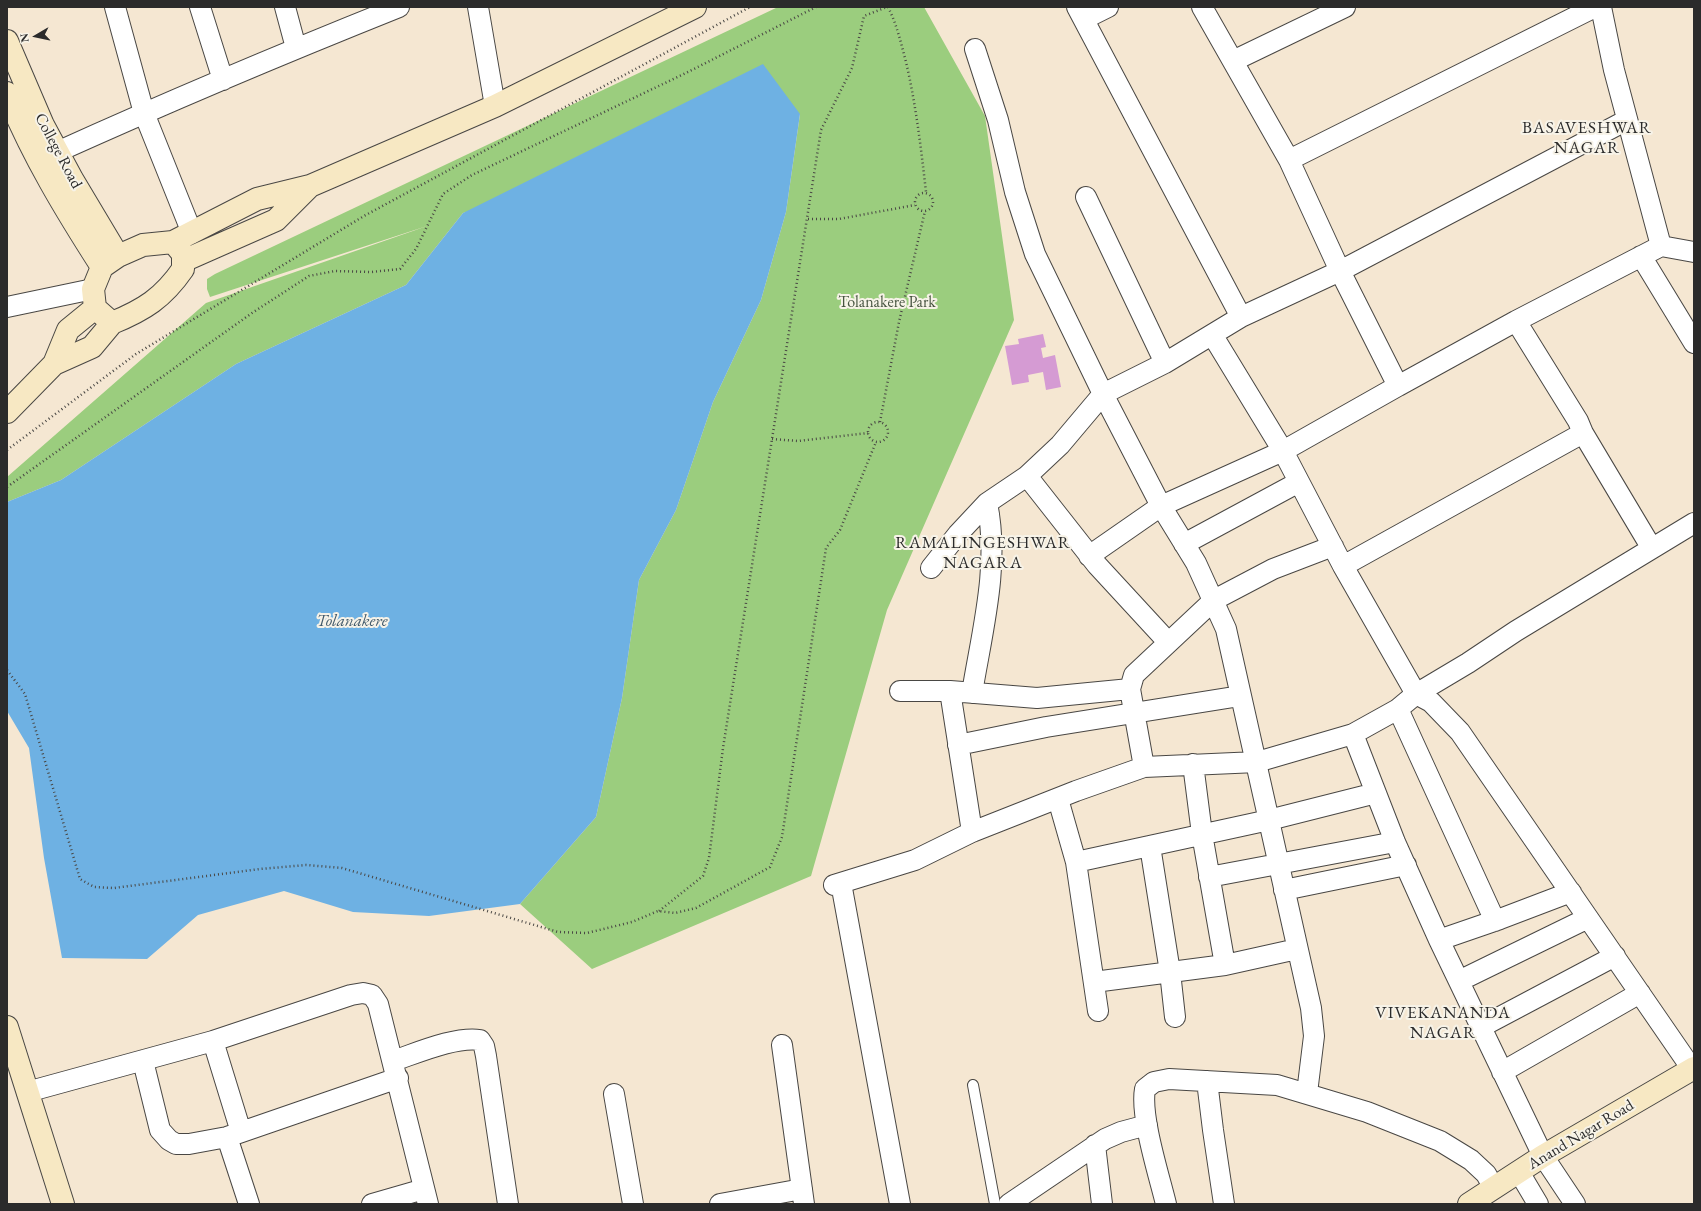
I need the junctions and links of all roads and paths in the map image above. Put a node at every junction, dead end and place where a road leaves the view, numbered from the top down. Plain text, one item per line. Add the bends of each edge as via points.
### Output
1 (115, 7) edge
2 (200, 7) edge
3 (285, 7) edge
4 (399, 7) edge
5 (478, 7) edge
6 (695, 7) edge
7 (750, 7) edge
8 (816, 7) edge
9 (888, 7) edge
10 (1108, 7) edge
11 (1202, 7) edge
12 (1345, 7) edge
13 (1595, 7) edge
14 (1601, 7) edge
15 (373, 12) edge
16 (1080, 13) edge
17 (7, 41) edge
18 (296, 48) junction
19 (975, 49) dead end
20 (1233, 61) junction
21 (223, 80) junction
22 (7, 93) edge
23 (495, 106) junction
24 (144, 113) junction
25 (1627, 120) junction
26 (57, 152) junction
27 (1289, 160) junction
28 (310, 186) junction
29 (926, 192) junction
30 (1086, 196) dead end
31 (915, 205) junction
32 (925, 211) junction
33 (808, 219) junction
34 (183, 245) junction
35 (1661, 246) junction
36 (1694, 252) edge
37 (1641, 256) junction
38 (110, 262) junction
39 (1340, 271) junction
40 (94, 299) junction
41 (7, 307) edge
42 (1241, 317) junction
43 (1516, 321) junction
44 (112, 323) junction
45 (1214, 336) junction
46 (1694, 343) edge
47 (1165, 363) junction
48 (54, 364) junction
49 (1398, 386) junction
50 (1103, 394) junction
51 (7, 412) edge
52 (880, 422) junction
53 (1583, 432) junction
54 (868, 433) junction
55 (772, 439) junction
56 (876, 442) junction
57 (7, 450) edge
58 (1283, 450) junction
59 (1027, 476) junction
60 (1300, 482) junction
61 (7, 487) edge
62 (987, 503) junction
63 (1161, 506) junction
64 (1694, 523) edge
65 (1184, 544) junction
66 (1333, 546) junction
67 (1651, 548) junction
68 (1089, 556) junction
69 (1343, 566) junction
70 (931, 568) dead end
71 (1214, 600) junction
72 (1168, 642) junction
73 (7, 670) edge
74 (1130, 688) junction
75 (900, 691) dead end
76 (950, 691) junction
77 (972, 693) junction
78 (1416, 694) junction
79 (1240, 696) junction
80 (1398, 709) junction
81 (1134, 712) junction
82 (1353, 734) junction
83 (958, 745) junction
84 (1257, 762) junction
85 (1193, 764) junction
86 (1144, 768) junction
87 (1376, 793) junction
88 (1058, 799) junction
89 (1269, 820) junction
90 (972, 832) junction
91 (1202, 834) junction
92 (1395, 842) junction
93 (1150, 846) junction
94 (1076, 862) junction
95 (1279, 864) junction
96 (1406, 866) junction
97 (1210, 877) junction
98 (1284, 890) junction
99 (1570, 892) junction
100 (658, 911) junction
101 (1588, 918) junction
102 (1495, 921) junction
103 (1439, 940) junction
104 (1297, 949) junction
105 (1615, 956) junction
106 (1225, 965) junction
107 (1170, 972) junction
108 (1458, 981) junction
109 (1094, 982) junction
110 (1640, 993) junction
111 (1098, 1011) dead end
112 (1175, 1017) dead end
113 (7, 1027) edge
114 (1481, 1027) junction
115 (213, 1041) junction
116 (782, 1045) dead end
117 (143, 1061) junction
118 (1693, 1068) edge
119 (395, 1069) junction
120 (1502, 1072) junction
121 (1207, 1081) junction
122 (973, 1085) dead end
123 (27, 1092) junction
124 (1307, 1093) junction
125 (614, 1094) dead end
126 (1147, 1125) junction
127 (234, 1134) junction
128 (1095, 1145) junction
129 (1543, 1156) junction
130 (1520, 1172) junction
131 (1494, 1188) junction
132 (426, 1196) edge
133 (803, 1196) edge
134 (63, 1204) edge
135 (248, 1204) edge
136 (372, 1204) edge
137 (508, 1204) edge
138 (633, 1204) edge
139 (720, 1204) edge
140 (900, 1204) edge
141 (995, 1204) edge
142 (1010, 1204) edge
143 (1102, 1204) edge
144 (1166, 1204) edge
145 (1224, 1204) edge
146 (1469, 1204) edge
147 (1538, 1204) edge
148 (1575, 1204) edge

1 - 24 street
2 - 21 street
3 - 18 street
4 - 15 street
5 - 23 street
6 - 23 main road
7 - 57 path via 364,216 136,354
8 - 61 path via 686,73 472,175 443,194 416,249 400,269 371,272 335,271 308,276 252,312
9 - 29 path via 897,24 912,91
9 - 33 path via 864,16 852,68 821,130
10 - 16 street
11 - 20 street
12 - 20 street
13 - 27 street
14 - 25 street
15 - 18 street via 349,28
16 - 42 street
17 - 26 main road, College Road
18 - 21 street
19 - 50 street via 998,120 1015,192 1035,254
20 - 27 street
21 - 24 street
22 - 38 main road, College Road via 38,162 64,208
23 - 28 main road
24 - 26 street
24 - 34 street
25 - 35 street
25 - 39 street
26 - 38 main road, College Road
27 - 39 street
28 - 34 main road via 257,199
28 - 34 main road via 276,220
29 - 31 path via 917,196
29 - 32 path via 932,198 933,204
30 - 47 street
31 - 32 path via 919,210
31 - 33 path via 838,219
32 - 52 path via 899,322
33 - 55 path
34 - 38 main road via 144,245
34 - 44 main road via 183,269 158,299
35 - 36 street
35 - 37 street
37 - 43 street
37 - 46 street
38 - 40 main road
39 - 42 street
39 - 49 street
40 - 41 street
40 - 44 main road
40 - 48 main road via 68,330
42 - 45 street
43 - 49 street
43 - 53 street
44 - 48 main road via 92,347
45 - 47 street
45 - 58 street
47 - 50 street
48 - 51 main road
49 - 58 street
50 - 59 street via 1060,445
50 - 63 street
52 - 54 path via 871,424
52 - 56 path via 888,432 885,438
53 - 67 street
53 - 69 street
54 - 55 path via 798,441
54 - 56 path via 870,439
55 - 100 path via 723,748 709,858 703,876
56 - 100 path via 840,530 826,548 782,837 770,867 696,908 675,913
58 - 60 street
58 - 63 street
59 - 62 street
59 - 68 street
60 - 65 street
60 - 66 street
62 - 70 street
62 - 77 street via 992,526 990,575
63 - 65 street
63 - 68 street
64 - 67 street
65 - 71 street
66 - 69 street
66 - 71 street via 1273,569
67 - 78 street
68 - 72 street
69 - 78 street
71 - 72 street
71 - 79 street via 1226,629
72 - 74 street via 1134,675
73 - 100 path via 25,694 80,879 94,887 114,888 306,865 342,868 558,932 587,933 632,922
74 - 77 street via 1037,698
74 - 81 street
75 - 76 street
76 - 77 street
76 - 83 street
78 - 80 street
78 - 99 street via 1431,702 1460,732
79 - 81 street
79 - 84 street
80 - 82 street
80 - 102 street
81 - 83 street
81 - 86 street
82 - 84 street
82 - 87 street
83 - 90 street
84 - 85 street
84 - 89 street
85 - 86 street
85 - 91 street
86 - 88 street
87 - 89 street
87 - 92 street
88 - 90 street
88 - 94 street
89 - 91 street
89 - 95 street
90 - 140 street via 915,860 838,884
91 - 93 street
91 - 97 street
92 - 95 street
92 - 96 street
93 - 94 street
93 - 107 street
94 - 109 street
95 - 97 street
95 - 98 street
96 - 98 street
96 - 103 street
97 - 106 street
98 - 104 street
99 - 101 street
99 - 102 street
101 - 105 street
101 - 108 street
102 - 103 street
103 - 108 street
104 - 106 street
104 - 124 street via 1311,1008 1314,1036
105 - 110 street
105 - 114 street
106 - 107 street
107 - 109 street
107 - 112 street
108 - 114 street
109 - 111 street
110 - 118 street
110 - 120 street
113 - 123 main road
114 - 120 street
115 - 117 street
115 - 119 street via 363,993 372,995 378,1004
115 - 127 street
116 - 133 street
117 - 123 street
117 - 127 street via 160,1130 169,1140 176,1144 189,1144
118 - 129 main road, Anand Nagar Road
119 - 127 street
119 - 132 street
119 - 137 street via 450,1043 480,1040 486,1056
120 - 129 street
121 - 124 street via 1277,1085
121 - 126 street via 1169,1079 1154,1082 1145,1089
121 - 145 street
122 - 141 lane
123 - 134 main road
124 - 131 street via 1367,1112 1440,1141 1472,1160 1486,1174
125 - 138 street
126 - 128 street via 1120,1132
126 - 144 street
127 - 135 street
128 - 142 street
128 - 143 street
129 - 130 main road, Anand Nagar Road
129 - 148 street
130 - 131 main road, Anand Nagar Road
130 - 147 street
131 - 146 main road, Anand Nagar Road
132 - 136 street
133 - 139 street

